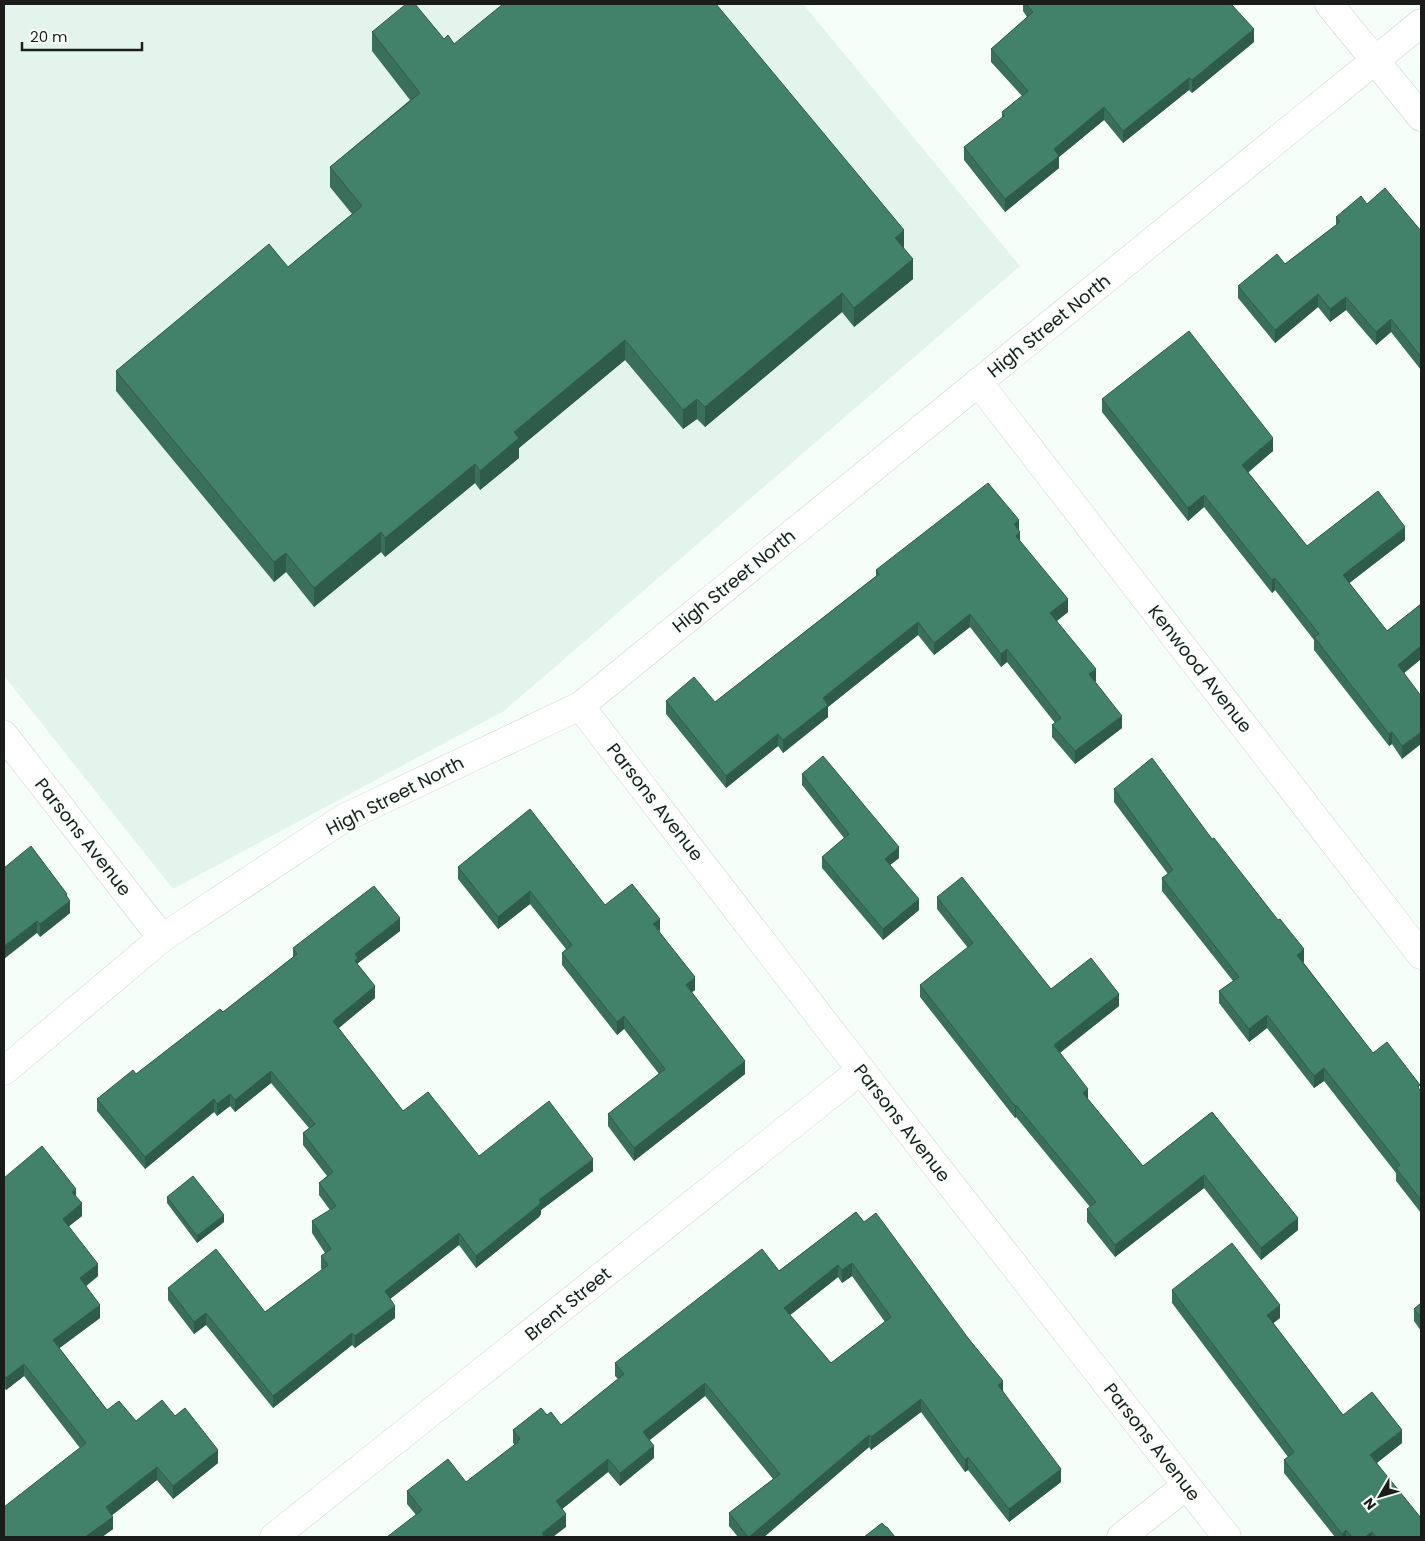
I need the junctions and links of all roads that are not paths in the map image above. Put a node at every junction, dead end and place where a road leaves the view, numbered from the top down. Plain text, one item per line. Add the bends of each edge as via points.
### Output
1 (1329, 4) edge
2 (1421, 22) edge
3 (1376, 60) junction
4 (1421, 117) edge
5 (978, 382) junction
6 (580, 706) junction
7 (4, 735) edge
8 (162, 938) junction
9 (1421, 955) edge
10 (861, 1070) junction
11 (4, 1071) edge
12 (1186, 1486) junction
13 (274, 1537) edge
14 (1121, 1537) edge
15 (1227, 1537) edge

1 - 3 street
2 - 3 street, High Street North
3 - 4 street
3 - 5 street, High Street North
5 - 6 street, High Street North
5 - 9 street, Kenwood Avenue
6 - 8 street, High Street North via 344,818
6 - 10 street, Parsons Avenue
7 - 8 street, Parsons Avenue
8 - 11 street, High Street North
10 - 12 street, Parsons Avenue
10 - 13 street, Brent Street
12 - 14 street
12 - 15 street, Parsons Avenue

